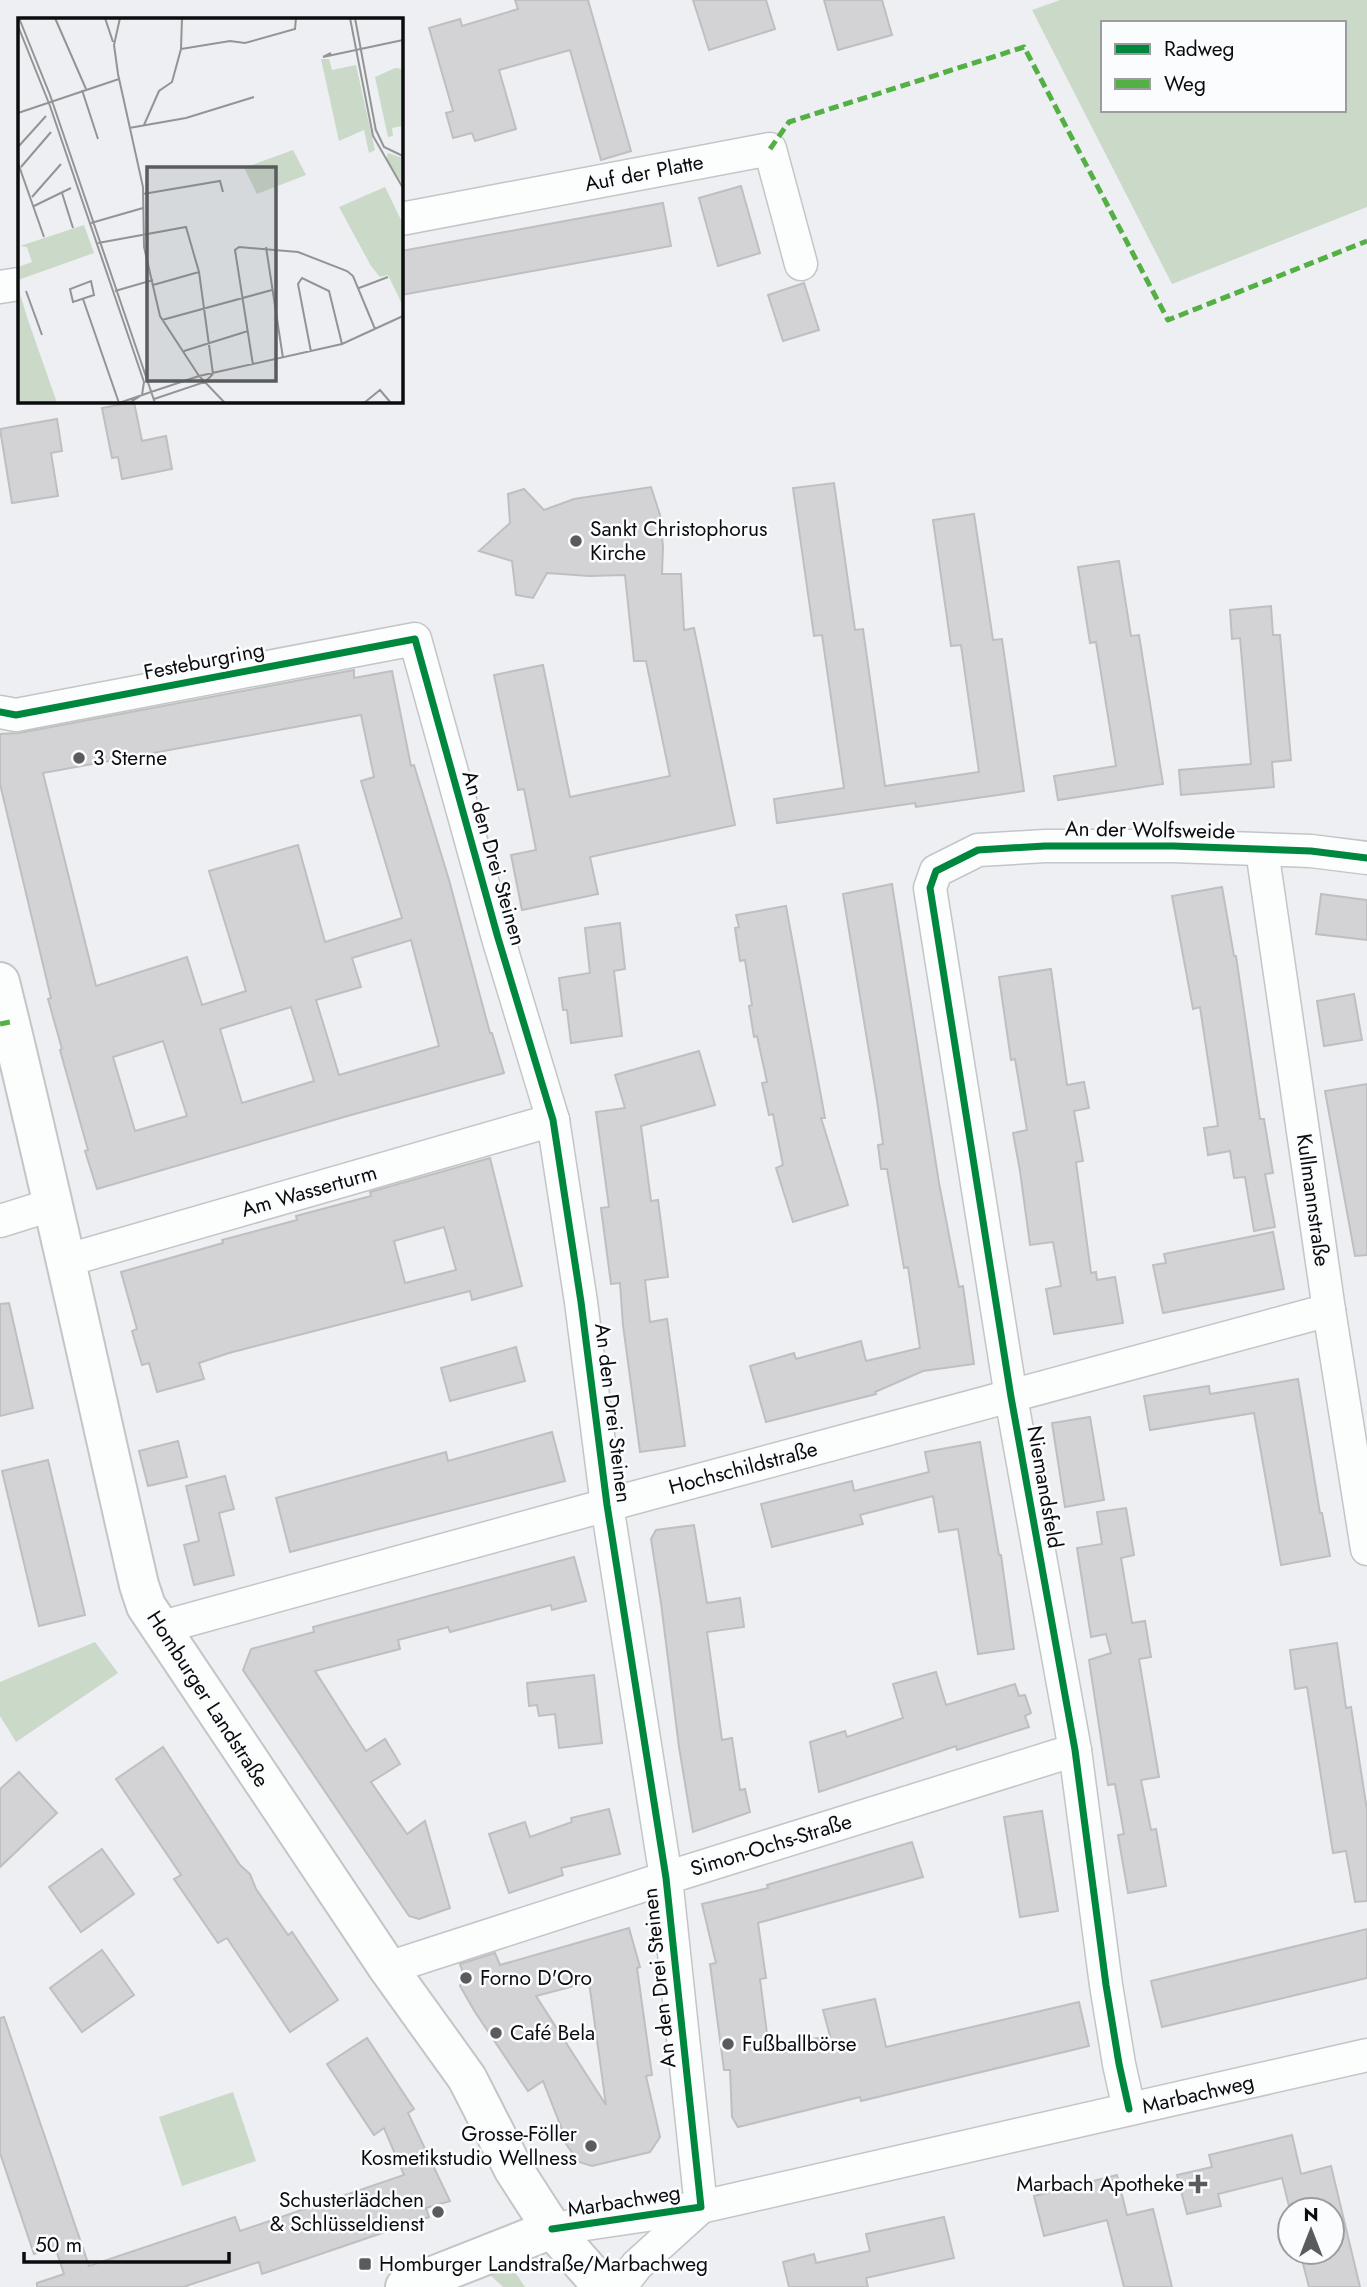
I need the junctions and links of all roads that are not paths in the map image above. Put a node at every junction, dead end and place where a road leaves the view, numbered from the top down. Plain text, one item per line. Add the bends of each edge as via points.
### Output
1 (402, 219) edge
2 (801, 264) dead end
3 (18, 284) edge
4 (0, 287) edge
5 (415, 639) joint
6 (0, 712) edge
7 (1262, 850) junction
8 (1367, 858) edge
9 (936, 871) joint
10 (0, 982) edge
11 (553, 1121) junction
12 (54, 1204) junction
13 (0, 1221) edge
14 (64, 1261) junction
15 (1329, 1310) junction
16 (1011, 1397) junction
17 (607, 1505) junction
18 (1367, 1549) edge
19 (159, 1628) junction
20 (1075, 1750) junction
21 (666, 1878) junction
22 (388, 1968) junction
23 (1367, 2055) edge
24 (1129, 2109) junction
25 (701, 2207) junction
26 (552, 2229) junction
27 (445, 2272) junction
28 (405, 2287) edge
29 (489, 2287) edge
30 (603, 2287) edge
31 (620, 2287) edge

1 - 2 street, Auf der Platte via 769,149
3 - 4 street
5 - 6 street, Festeburgring via 16,715
5 - 11 street, An den Drei Steinen
7 - 8 street, An der Wolfsweide
7 - 9 street, An der Wolfsweide via 1173,846 978,850
7 - 15 street, Kullmannstraße
9 - 16 street, Niemandsfeld via 930,888
10 - 12 street, Homburger Landstraße
11 - 14 street, Am Wasserturm
11 - 17 street, An den Drei Steinen
12 - 13 street
12 - 14 street, Homburger Landstraße
14 - 19 street, Homburger Landstraße via 139,1585
15 - 16 street, Hochschildstraße
15 - 18 street, Kullmannstraße
16 - 17 street, Hochschildstraße
16 - 20 street, Niemandsfeld
17 - 19 street, Hochschildstraße
17 - 21 street, An den Drei Steinen
19 - 22 street, Homburger Landstraße
20 - 21 street, Simon-Ochs-Straße
20 - 24 street, Niemandsfeld
21 - 22 street, Simon-Ochs-Straße
21 - 25 street, An den Drei Steinen
22 - 26 street, Homburger Landstraße via 467,2078 514,2170
23 - 24 street, Marbachweg
24 - 25 street, Marbachweg
25 - 26 street, Marbachweg
25 - 31 street, Marbachweg via 637,2265
26 - 27 street, Marbachweg
26 - 30 street, Homburger Landstraße
27 - 28 street, Marbachweg
27 - 29 street via 475,2278

